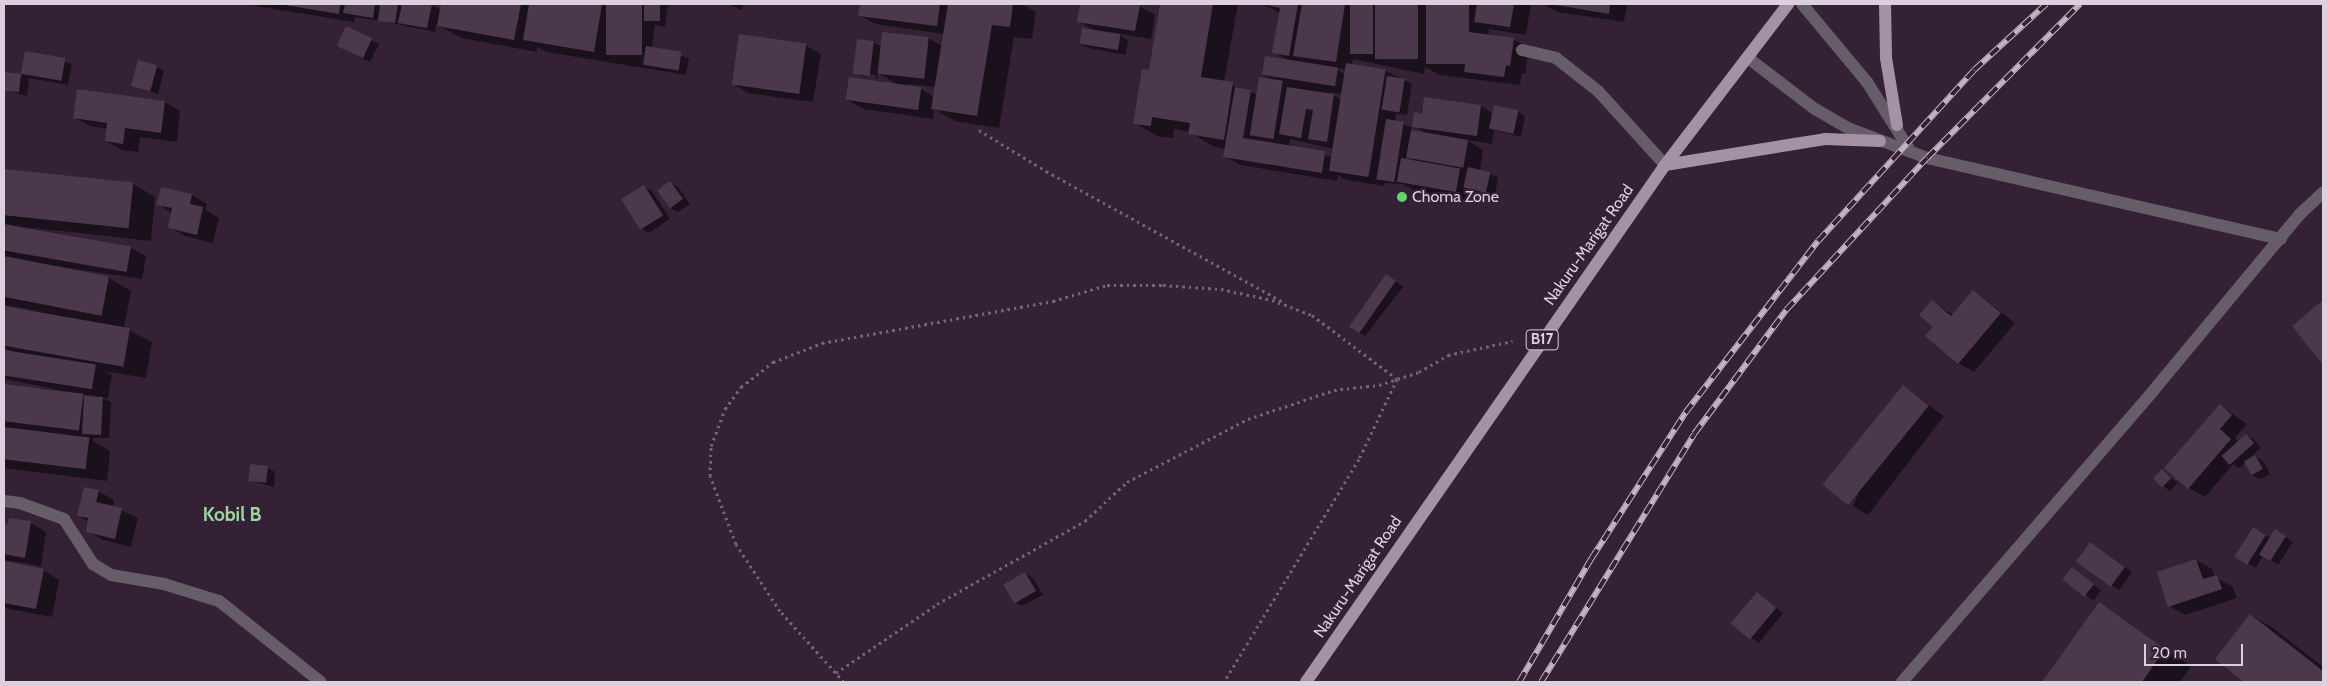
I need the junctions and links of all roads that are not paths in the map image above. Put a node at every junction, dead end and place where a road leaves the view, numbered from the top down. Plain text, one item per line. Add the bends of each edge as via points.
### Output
1 (1788, 4) edge
2 (1802, 4) edge
3 (1885, 4) edge
4 (1522, 50) dead end
5 (1748, 58) junction
6 (1897, 126) junction
7 (1880, 141) junction
8 (1909, 149) junction
9 (1665, 165) junction
10 (2323, 193) edge
11 (2281, 239) junction
12 (4, 501) edge
13 (321, 682) edge
14 (1306, 682) edge
15 (1902, 682) edge

1 - 5 main road, Nakuru-Marigat Road / B17
2 - 6 street via 1854,66
3 - 6 main road via 1886,58
4 - 9 street via 1556,58 1598,92
5 - 7 street via 1815,109
5 - 9 main road, Nakuru-Marigat Road / B17
6 - 8 street
7 - 8 street
7 - 9 main road via 1824,140
8 - 11 street via 1927,158
9 - 14 main road, Nakuru-Marigat Road / B17
10 - 11 street
11 - 15 street
12 - 13 street via 20,503 64,519 82,551 93,564 111,575 164,584 219,601

